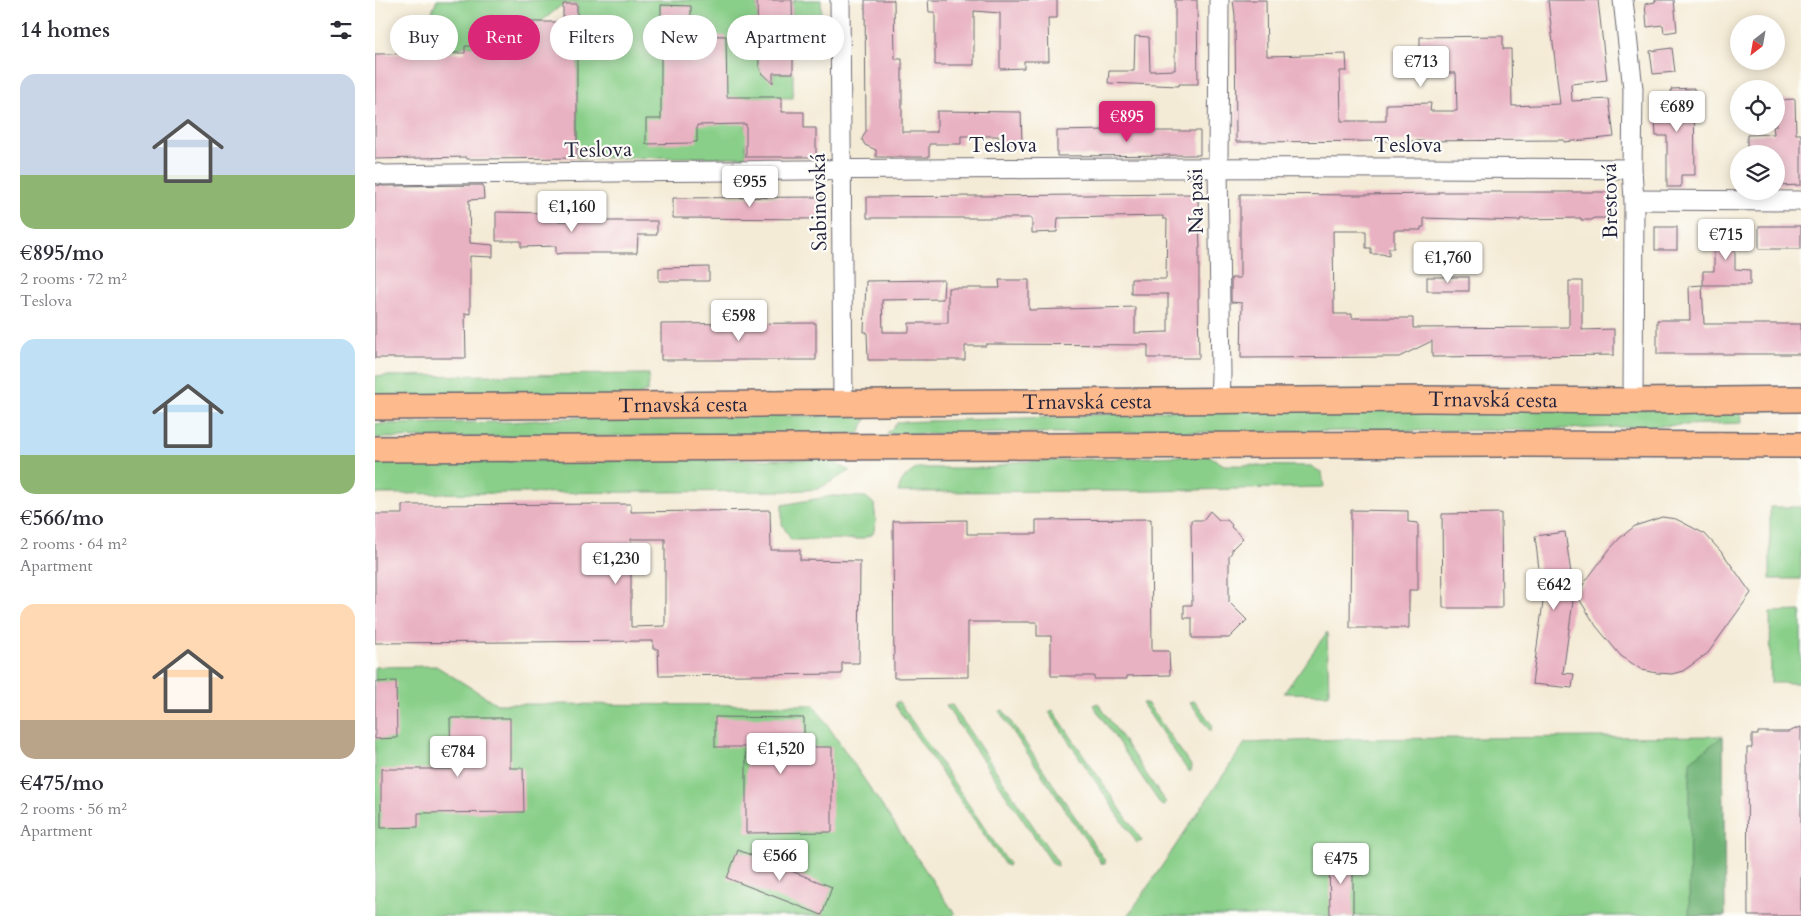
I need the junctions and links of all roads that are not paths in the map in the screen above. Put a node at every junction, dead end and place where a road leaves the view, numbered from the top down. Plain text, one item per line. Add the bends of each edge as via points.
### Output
1 (840, 0) edge
2 (1219, 0) edge
3 (1623, 0) edge
4 (1218, 167) junction
5 (841, 169) junction
6 (1631, 169) junction
7 (375, 173) edge
8 (1633, 200) junction
9 (1801, 201) edge
10 (1801, 399) edge
11 (1633, 401) junction
12 (1220, 402) junction
13 (843, 403) junction
14 (375, 407) edge
15 (1801, 445) edge
16 (375, 449) edge

1 - 5 street, Sabinovská
2 - 4 street, Na paši
3 - 6 street, Brestová via 1633,89
4 - 5 street, Teslova
4 - 6 street, Teslova
4 - 12 street, Na paši
5 - 7 street, Teslova
5 - 13 street, Sabinovská
6 - 8 street, Brestová
8 - 9 street
8 - 11 street, Brestová
10 - 11 main road, Trnavská cesta
11 - 12 main road, Trnavská cesta via 1424,399
12 - 13 main road, Trnavská cesta
13 - 14 main road, Trnavská cesta
15 - 16 main road, Trnavská cesta

